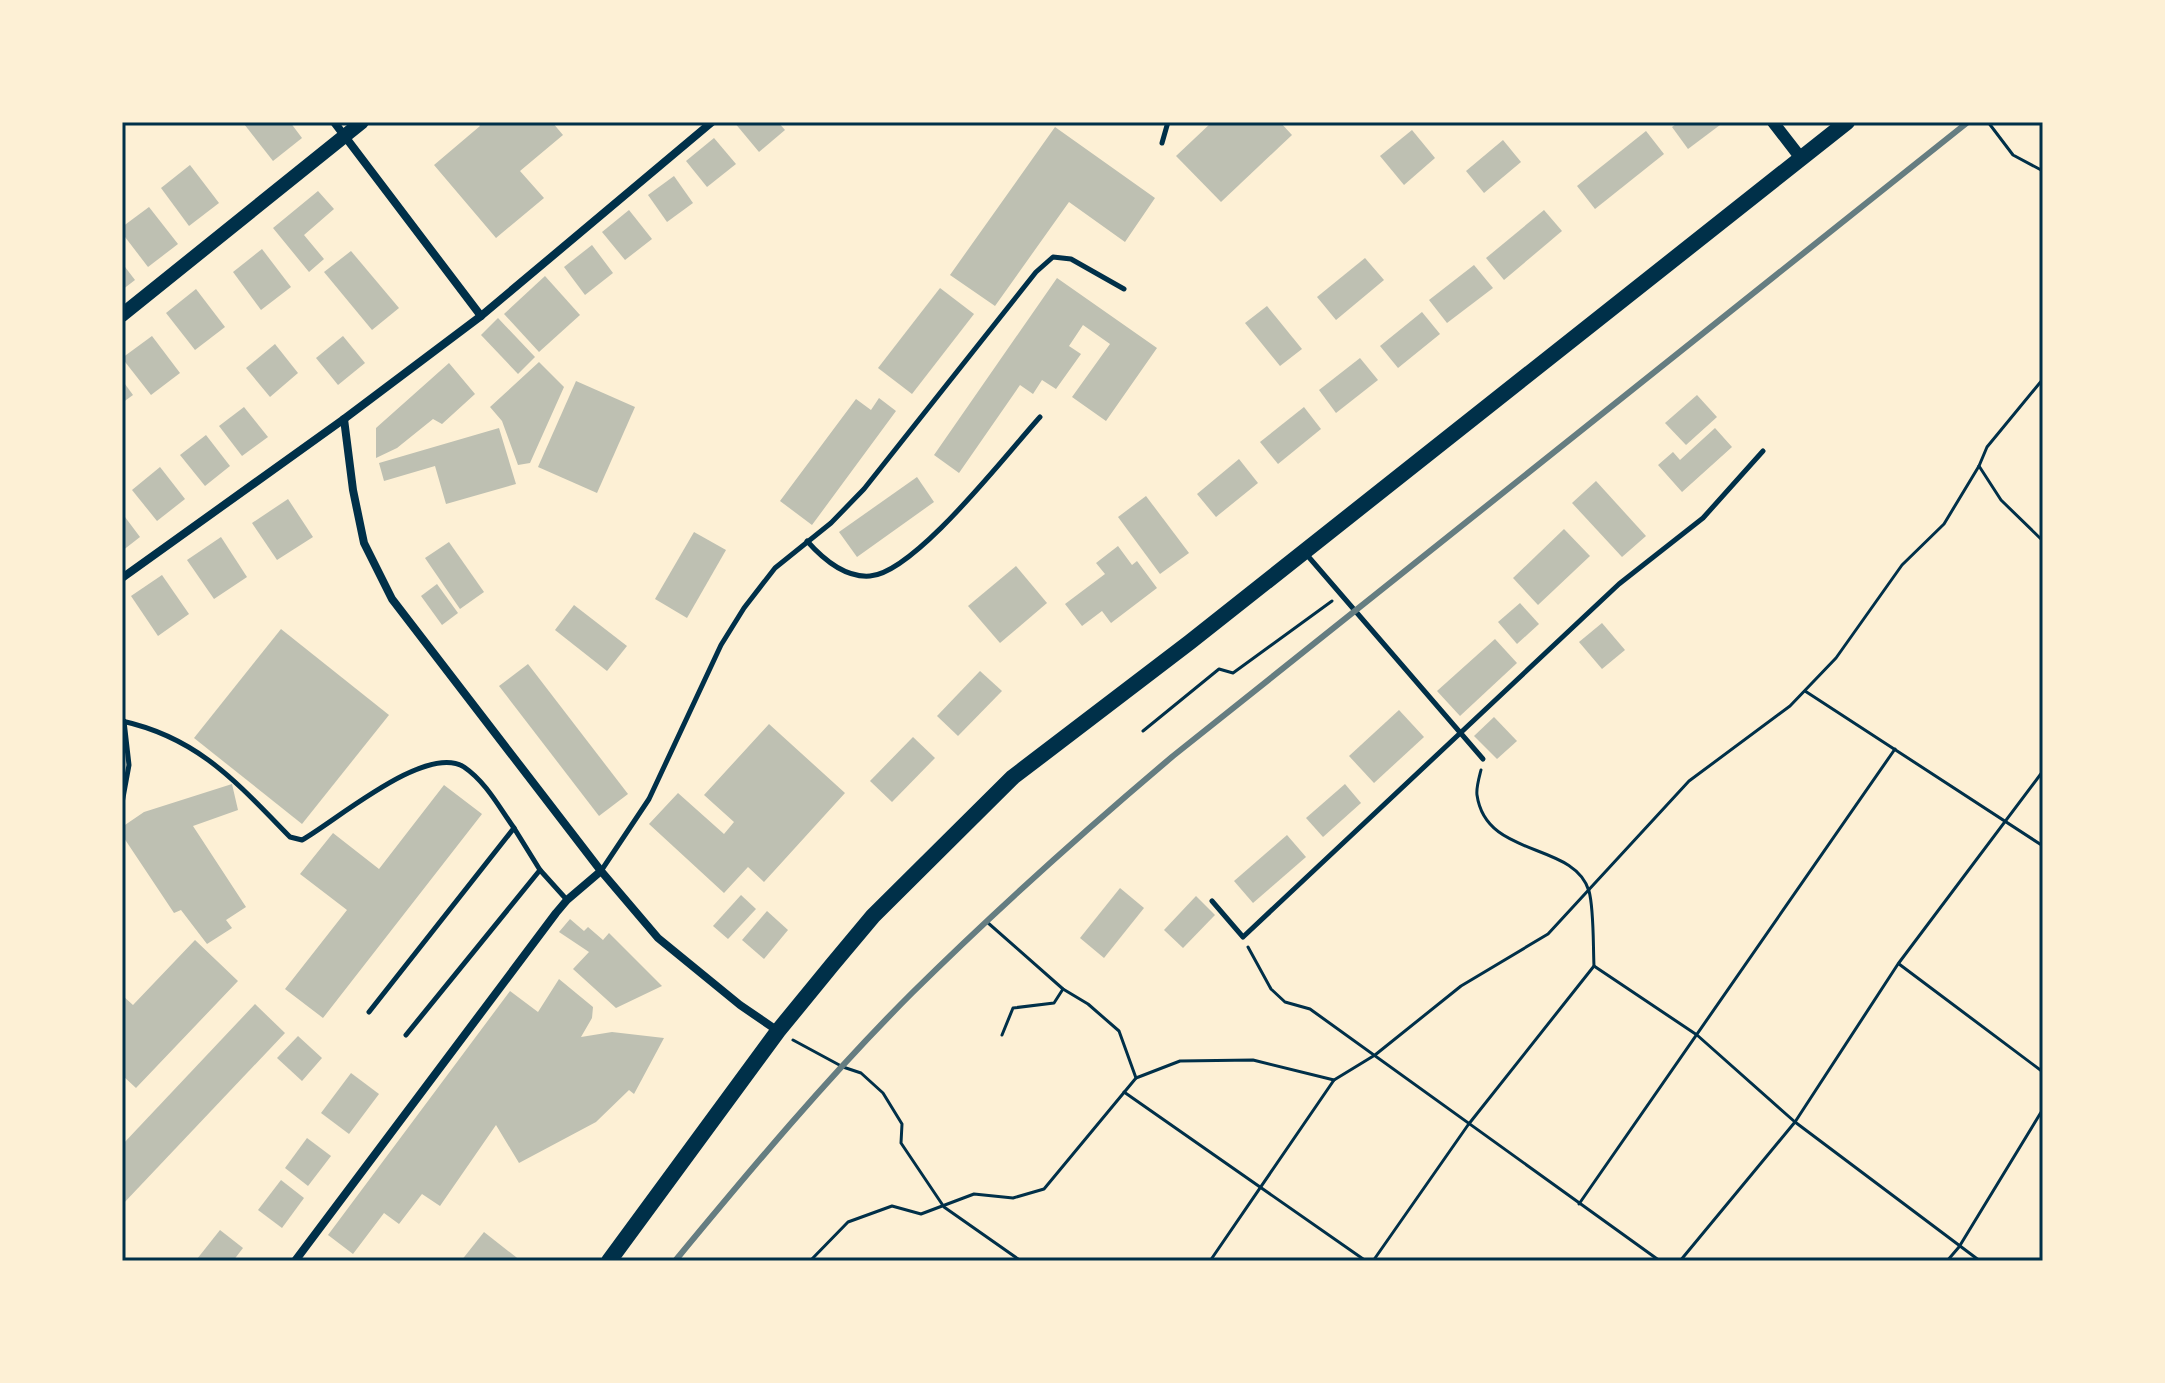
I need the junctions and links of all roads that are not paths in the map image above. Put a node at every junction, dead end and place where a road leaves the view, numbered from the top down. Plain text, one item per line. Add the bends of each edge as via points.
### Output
1 (334, 122) edge
2 (362, 122) edge
3 (712, 122) edge
4 (1168, 122) edge
5 (1773, 122) edge
6 (1847, 122) edge
7 (345, 136) junction
8 (1162, 143) dead end
9 (1800, 157) junction
10 (1124, 289) dead end
11 (122, 315) edge
12 (481, 316) junction
13 (1040, 417) dead end
14 (344, 419) junction
15 (1763, 451) dead end
16 (807, 541) junction
17 (1303, 551) junction
18 (122, 578) edge
19 (123, 721) edge
20 (1461, 734) junction
21 (1483, 759) road end
22 (122, 803) edge
23 (514, 828) junction
24 (540, 870) junction
25 (601, 871) junction
26 (567, 900) junction
27 (1212, 901) dead end
28 (369, 1012) dead end
29 (778, 1031) junction
30 (406, 1035) dead end
31 (295, 1261) edge
32 (609, 1261) edge

1 - 7 street
2 - 7 main road
3 - 12 street
4 - 8 lane
5 - 9 street
6 - 9 main road
7 - 11 main road
7 - 12 street
9 - 17 main road
10 - 16 lane via 1071,259 1053,257 864,489
12 - 14 street
13 - 16 lane via 925,545 894,566 871,576 846,571 823,559
14 - 18 street
14 - 25 street via 364,543 392,599
15 - 20 lane via 1703,518 1619,584
16 - 25 lane via 775,568 744,608 721,645 649,799
17 - 20 lane
17 - 29 main road via 1013,777 873,916
19 - 22 lane via 129,765
19 - 23 lane via 190,746 290,837 302,840 400,775 442,762 461,765 482,782
20 - 21 lane
20 - 27 lane via 1243,937
23 - 24 lane
23 - 28 lane
24 - 26 lane
24 - 30 lane
25 - 26 street
25 - 29 street via 658,938
26 - 31 street
29 - 32 main road

